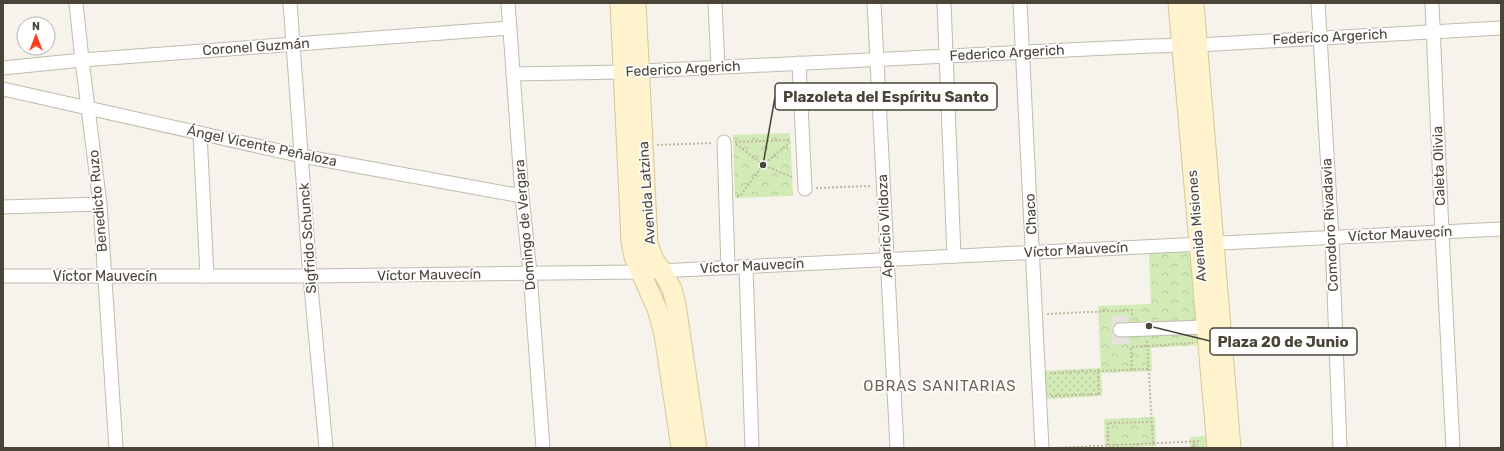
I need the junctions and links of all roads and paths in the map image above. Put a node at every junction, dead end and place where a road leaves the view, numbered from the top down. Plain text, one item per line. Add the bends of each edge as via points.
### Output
1 (76, 3) edge
2 (290, 3) edge
3 (508, 3) edge
4 (620, 3) edge
5 (636, 3) edge
6 (715, 3) edge
7 (874, 3) edge
8 (944, 3) edge
9 (1020, 3) edge
10 (1178, 3) edge
11 (1194, 3) edge
12 (1318, 3) edge
13 (1432, 3) edge
14 (510, 28) junction
15 (1501, 28) edge
16 (1433, 31) junction
17 (1320, 37) junction
18 (1189, 44) junction
19 (294, 45) junction
20 (1023, 52) junction
21 (946, 56) junction
22 (82, 60) junction
23 (877, 60) junction
24 (799, 63) junction
25 (718, 67) junction
26 (3, 68) edge
27 (632, 72) junction
28 (513, 74) junction
29 (3, 88) edge
30 (89, 107) junction
31 (200, 134) junction
32 (729, 142) junction
33 (644, 146) junction
34 (302, 156) junction
35 (763, 165) junction
36 (883, 185) junction
37 (805, 189) junction
38 (522, 196) junction
39 (726, 196) junction
40 (100, 204) junction
41 (3, 206) edge
42 (1501, 229) edge
43 (1442, 232) junction
44 (1332, 238) junction
45 (1206, 244) junction
46 (1033, 252) junction
47 (954, 256) junction
48 (887, 260) junction
49 (746, 267) junction
50 (728, 268) junction
51 (662, 271) junction
52 (640, 272) junction
53 (530, 273) junction
54 (105, 275) junction
55 (3, 276) edge
56 (207, 276) junction
57 (310, 276) junction
58 (1036, 314) junction
59 (1146, 329) junction
60 (1126, 330) joint
61 (1207, 334) junction
62 (1147, 346) junction
63 (1148, 369) junction
64 (1132, 370) junction
65 (1098, 371) junction
66 (1038, 373) junction
67 (1040, 396) junction
68 (1152, 422) junction
69 (1194, 442) junction
70 (1153, 443) junction
71 (1108, 445) junction
72 (1222, 446) edge
73 (116, 448) edge
74 (326, 448) edge
75 (543, 448) edge
76 (681, 448) edge
77 (697, 448) edge
78 (752, 448) edge
79 (897, 448) edge
80 (1042, 448) edge
81 (1194, 448) edge
82 (1340, 448) edge
83 (1453, 448) edge

1 - 22 street, Benedicto Ruzo
2 - 19 street, Sigfrido Schunck
3 - 14 street, Domingo de Vergara
4 - 27 street, Avenida Latzina
5 - 27 street, Avenida Latzina
6 - 25 street
7 - 23 street, Aparicio Vildoza
8 - 21 street
9 - 20 street, Chaco
10 - 18 street, Avenida Misiones
11 - 18 street, Avenida Misiones
12 - 17 street, Comodoro Rivadavia
13 - 16 street, Caleta Olivia
14 - 19 street, Coronel Guzmán
14 - 28 street, Domingo de Vergara
15 - 16 street, Federico Argerich
16 - 17 street, Federico Argerich
16 - 43 street, Caleta Olivia
17 - 18 street, Federico Argerich
17 - 44 street, Comodoro Rivadavia
18 - 20 street, Federico Argerich
18 - 45 street, Avenida Misiones
19 - 22 street, Coronel Guzmán
19 - 34 street, Sigfrido Schunck
20 - 21 street, Federico Argerich
20 - 46 street, Chaco
21 - 23 street, Federico Argerich
21 - 47 street
22 - 26 street, Coronel Guzmán
22 - 30 street, Benedicto Ruzo
23 - 24 street, Federico Argerich
23 - 36 street, Aparicio Vildoza
24 - 25 street, Federico Argerich
24 - 37 street
25 - 27 street, Federico Argerich
27 - 28 street, Federico Argerich
27 - 33 street, Avenida Latzina
27 - 52 street, Avenida Latzina via 631,242
28 - 38 street, Domingo de Vergara
29 - 30 street, Ángel Vicente Peñaloza
30 - 31 street, Ángel Vicente Peñaloza
30 - 40 street, Benedicto Ruzo
31 - 34 street, Ángel Vicente Peñaloza
31 - 56 street
32 - 33 path
32 - 35 path
32 - 35 path via 794,139
32 - 39 street
33 - 51 street, Avenida Latzina via 648,244 654,260
34 - 38 street, Ángel Vicente Peñaloza
34 - 57 street, Sigfrido Schunck
35 - 37 path via 794,178
35 - 39 path via 740,196
36 - 37 path
36 - 48 street, Aparicio Vildoza
38 - 53 street, Domingo de Vergara
39 - 50 street
40 - 41 street
40 - 54 street, Benedicto Ruzo
42 - 43 street, Víctor Mauvecín
43 - 44 street, Víctor Mauvecín
43 - 83 street, Caleta Olivia
44 - 45 street, Víctor Mauvecín
44 - 82 street, Comodoro Rivadavia
45 - 46 street, Víctor Mauvecín
45 - 61 street, Avenida Misiones
45 - 72 street, Avenida Misiones
46 - 47 street, Víctor Mauvecín
46 - 58 street, Chaco
47 - 48 street, Víctor Mauvecín
48 - 49 street, Víctor Mauvecín
48 - 79 street, Aparicio Vildoza
49 - 50 street, Víctor Mauvecín
49 - 78 street
50 - 51 street, Víctor Mauvecín
51 - 52 street, Víctor Mauvecín
51 - 77 street, Avenida Latzina via 672,289 676,304
52 - 53 street, Víctor Mauvecín
52 - 76 street, Avenida Latzina via 657,309 664,334
53 - 57 street, Víctor Mauvecín
53 - 75 street, Domingo de Vergara
54 - 55 street, Víctor Mauvecín
54 - 56 street, Víctor Mauvecín
54 - 73 street, Benedicto Ruzo
56 - 57 street, Víctor Mauvecín
57 - 74 street, Sigfrido Schunck
58 - 60 path via 1132,310
58 - 66 street, Chaco
59 - 60 street
59 - 61 street
59 - 62 path
61 - 62 path
61 - 72 street, Avenida Misiones
62 - 63 path
62 - 64 path via 1131,347
63 - 64 path
63 - 68 path
64 - 65 path
65 - 66 path
65 - 67 path via 1099,394
66 - 67 street, Chaco
67 - 80 street, Chaco
68 - 70 path
68 - 71 path via 1108,423
69 - 70 path
69 - 72 path
69 - 81 path
70 - 71 path
71 - 80 path

